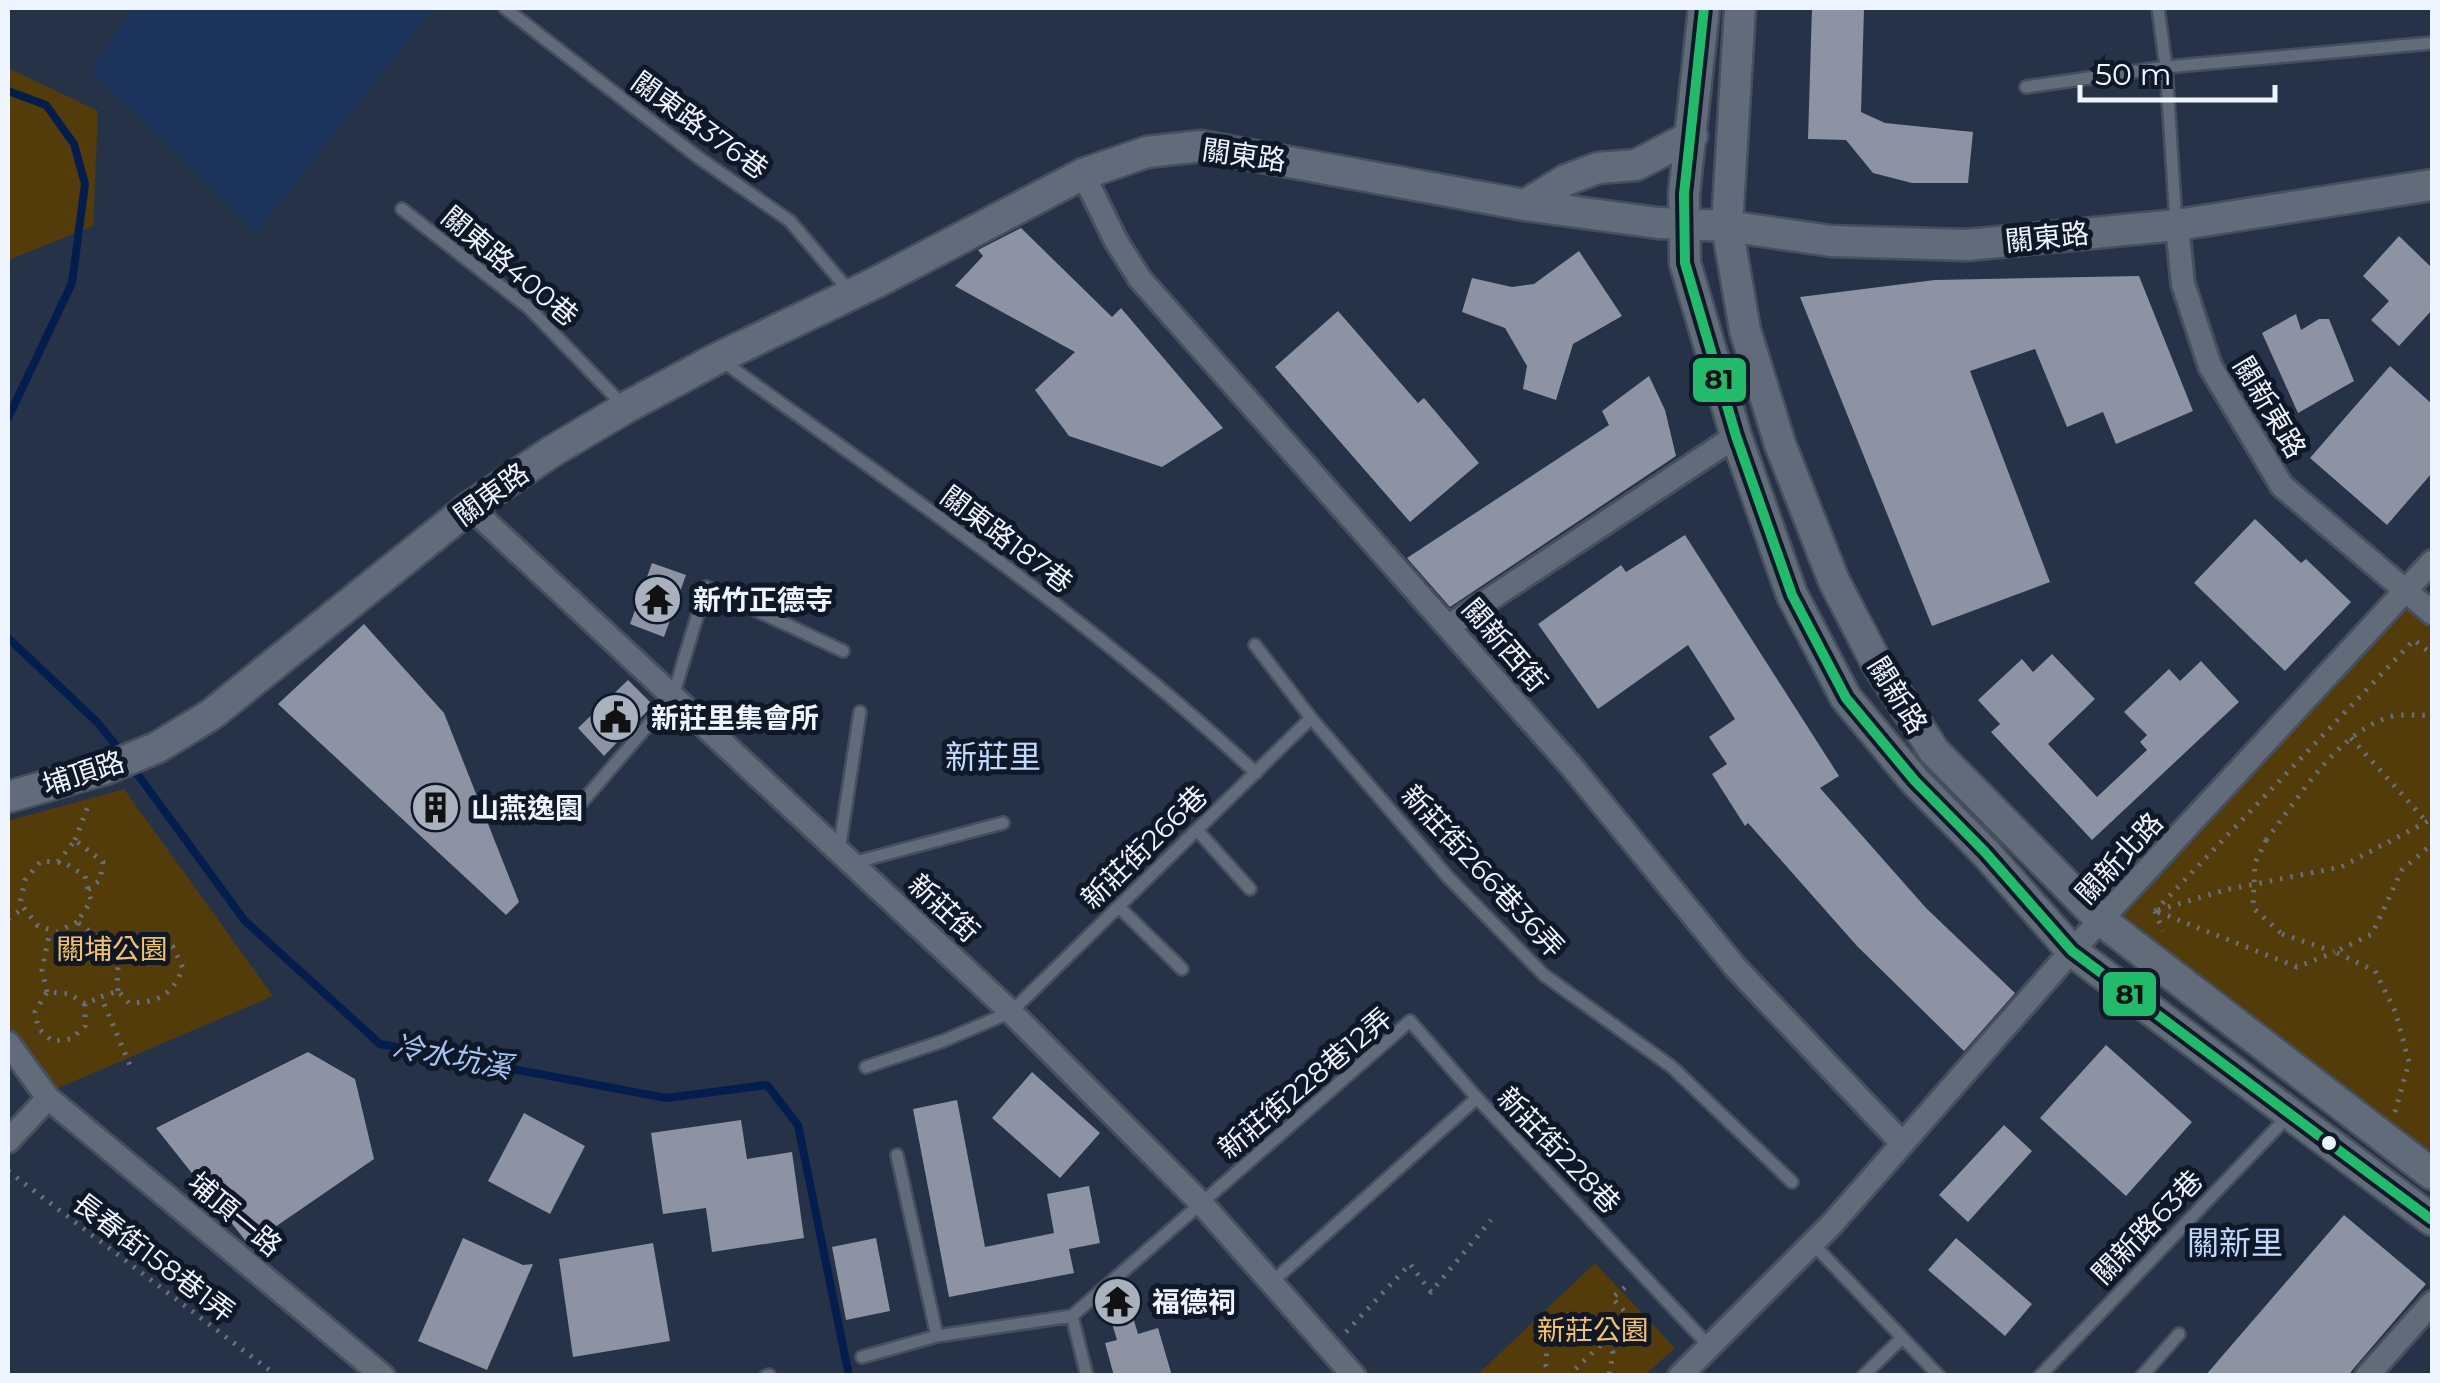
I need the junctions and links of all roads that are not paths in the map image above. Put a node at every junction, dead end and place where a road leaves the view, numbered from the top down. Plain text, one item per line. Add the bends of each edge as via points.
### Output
1 (505, 8) edge
2 (1704, 8) edge
3 (1740, 8) edge
4 (2158, 8) edge
5 (2432, 42) edge
6 (2166, 66) junction
7 (2026, 87) dead end
8 (1692, 136) junction
9 (1084, 174) junction
10 (2432, 185) edge
11 (1524, 204) junction
12 (402, 209) dead end
13 (1685, 225) junction
14 (2177, 225) junction
15 (1727, 226) junction
16 (852, 294) junction
17 (718, 358) junction
18 (625, 408) junction
19 (1736, 436) junction
20 (470, 507) junction
21 (2432, 562) edge
22 (2406, 592) junction
23 (2432, 613) edge
24 (1449, 626) junction
25 (1255, 645) dead end
26 (843, 652) dead end
27 (673, 696) junction
28 (860, 712) dead end
29 (1311, 718) junction
30 (158, 747) joint
31 (1256, 772) junction
32 (8, 797) edge
33 (571, 815) dead end
34 (1003, 823) dead end
35 (1197, 830) junction
36 (846, 858) junction
37 (1250, 889) dead end
38 (1119, 906) junction
39 (2102, 921) junction
40 (2072, 951) junction
41 (1182, 969) dead end
42 (1011, 1012) junction
43 (8, 1043) edge
44 (866, 1066) dead end
45 (48, 1098) junction
46 (1477, 1098) junction
47 (2290, 1114) junction
48 (8, 1141) edge
49 (1901, 1142) junction
50 (897, 1155) dead end
51 (2432, 1174) edge
52 (1792, 1182) dead end
53 (1202, 1204) junction
54 (2432, 1220) edge
55 (1814, 1244) junction
56 (1272, 1282) junction
57 (2432, 1303) edge
58 (1072, 1316) junction
59 (2179, 1334) dead end
60 (937, 1336) junction
61 (1902, 1338) junction
62 (1711, 1348) junction
63 (862, 1357) dead end
64 (383, 1376) edge
65 (1086, 1376) edge
66 (1354, 1376) edge
67 (1680, 1376) edge
68 (1863, 1376) edge
69 (1939, 1376) edge
70 (2040, 1376) edge
71 (2142, 1376) edge
72 (2367, 1376) edge

1 - 16 lane, 關東路376巷 via 790,221
2 - 8 street, 關新路
3 - 15 street, 關新路
4 - 6 lane
5 - 6 lane
6 - 7 lane
6 - 14 lane
8 - 11 street via 1636,165 1598,168 1566,180
8 - 13 street, 關新路
9 - 11 street, 關東路 via 1147,152 1201,146
9 - 16 street, 關東路
9 - 24 street, 關新西街 via 1140,279
10 - 14 street, 關東路
11 - 13 street, 關東路
12 - 18 lane, 關東路400巷 via 529,308
13 - 15 street, 關東路
13 - 19 street, 關新路 via 1685,263
14 - 15 street, 關東路 via 1967,245 1831,241
14 - 22 street, 關新東路 via 2183,284 2210,366 2282,486
15 - 39 street, 關新路 via 1745,330 1780,444 1834,581 1876,662 1934,751
16 - 17 street, 關東路
17 - 18 street, 關東路
17 - 31 lane, 關東路187巷 via 1165,689
18 - 20 street, 關東路
19 - 24 street
19 - 40 street, 關新路 via 1792,595 1846,698
20 - 27 street, 新莊街
20 - 30 street, 關東路 via 212,714
21 - 22 street, 關新北路
22 - 23 street, 關新東路
22 - 39 street, 關新北路
24 - 49 street, 關新西街 via 1736,968
25 - 29 lane, 新莊街266巷36弄
26 - 27 lane via 706,587
27 - 33 lane
27 - 36 street, 新莊街
28 - 36 lane
29 - 31 lane, 新莊街266巷
29 - 52 lane, 新莊街266巷36弄 via 1544,976 1672,1067
30 - 32 street, 埔頂路 via 101,779
31 - 35 lane, 新莊街266巷
34 - 36 lane
35 - 37 lane
35 - 38 lane, 新莊街266巷
36 - 42 street, 新莊街
38 - 41 lane
38 - 42 lane, 新莊街266巷
39 - 40 street, 關新北路
39 - 51 street, 關新路
40 - 47 street, 關新路
40 - 49 street, 關新北路
42 - 44 lane
42 - 53 street, 新莊街
43 - 45 street, 埔頂一路
45 - 48 street
45 - 64 street, 埔頂一路
46 - 53 lane, 新莊街228巷12弄 via 1410,1021
46 - 56 lane, 新莊街228巷
46 - 62 lane, 新莊街228巷
47 - 54 street, 關新路
47 - 70 lane, 關新路63巷
49 - 55 street, 關新北路
50 - 60 lane
53 - 56 street, 新莊街
53 - 58 lane
55 - 61 lane
55 - 62 street, 關新北路
56 - 66 street, 新莊街
57 - 72 street
58 - 60 lane
58 - 65 lane
59 - 71 lane
60 - 63 lane
61 - 68 lane
61 - 69 lane
62 - 67 street, 關新北路

